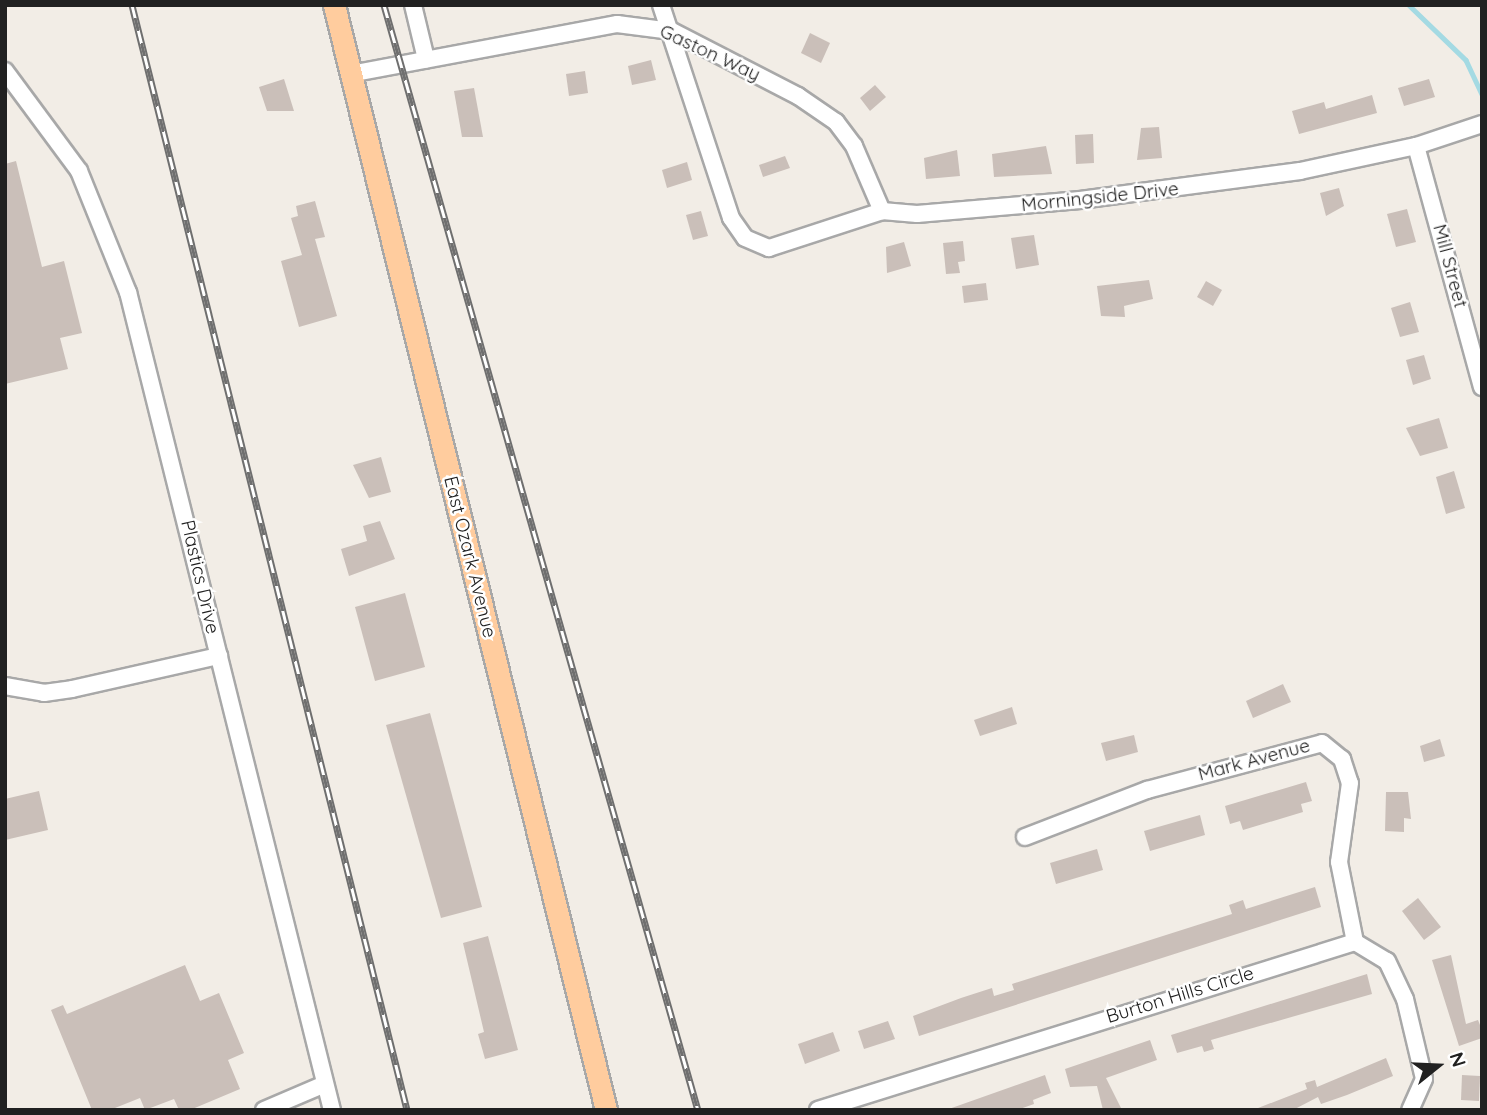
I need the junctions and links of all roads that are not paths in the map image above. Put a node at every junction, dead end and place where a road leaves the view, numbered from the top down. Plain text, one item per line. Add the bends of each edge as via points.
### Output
1 (334, 5) edge
2 (413, 5) edge
3 (661, 5) edge
4 (672, 31) junction
5 (426, 59) junction
6 (5, 71) edge
7 (350, 74) junction
8 (1482, 124) edge
9 (1416, 146) junction
10 (882, 211) junction
11 (1482, 387) edge
12 (219, 656) junction
13 (5, 686) edge
14 (1025, 837) dead end
15 (1355, 942) junction
16 (325, 1084) junction
17 (264, 1110) edge
18 (332, 1110) edge
19 (606, 1110) edge
20 (818, 1110) edge
21 (1410, 1110) edge

1 - 7 main road, East Ozark Avenue
2 - 5 street
3 - 4 street
4 - 5 street, Gaston Way via 617,24
4 - 10 street, Gaston Way via 798,96 835,122 855,146
4 - 10 street, Morningside Drive via 731,218 745,238 778,248
5 - 7 street, Gaston Way
6 - 12 street, Plastics Drive via 66,150 105,223 148,356
7 - 19 main road, East Ozark Avenue
8 - 9 street, Morningside Drive
9 - 10 street, Morningside Drive via 1327,167 1135,194 962,211
9 - 11 street, Mill Street
12 - 13 street via 44,693
12 - 16 street, Plastics Drive
14 - 15 street, Mark Avenue via 1147,790 1322,743 1342,759 1350,783 1339,862
15 - 20 street, Burton Hills Circle
15 - 21 street via 1387,961 1405,999 1424,1079
16 - 17 street
16 - 18 street, Plastics Drive

